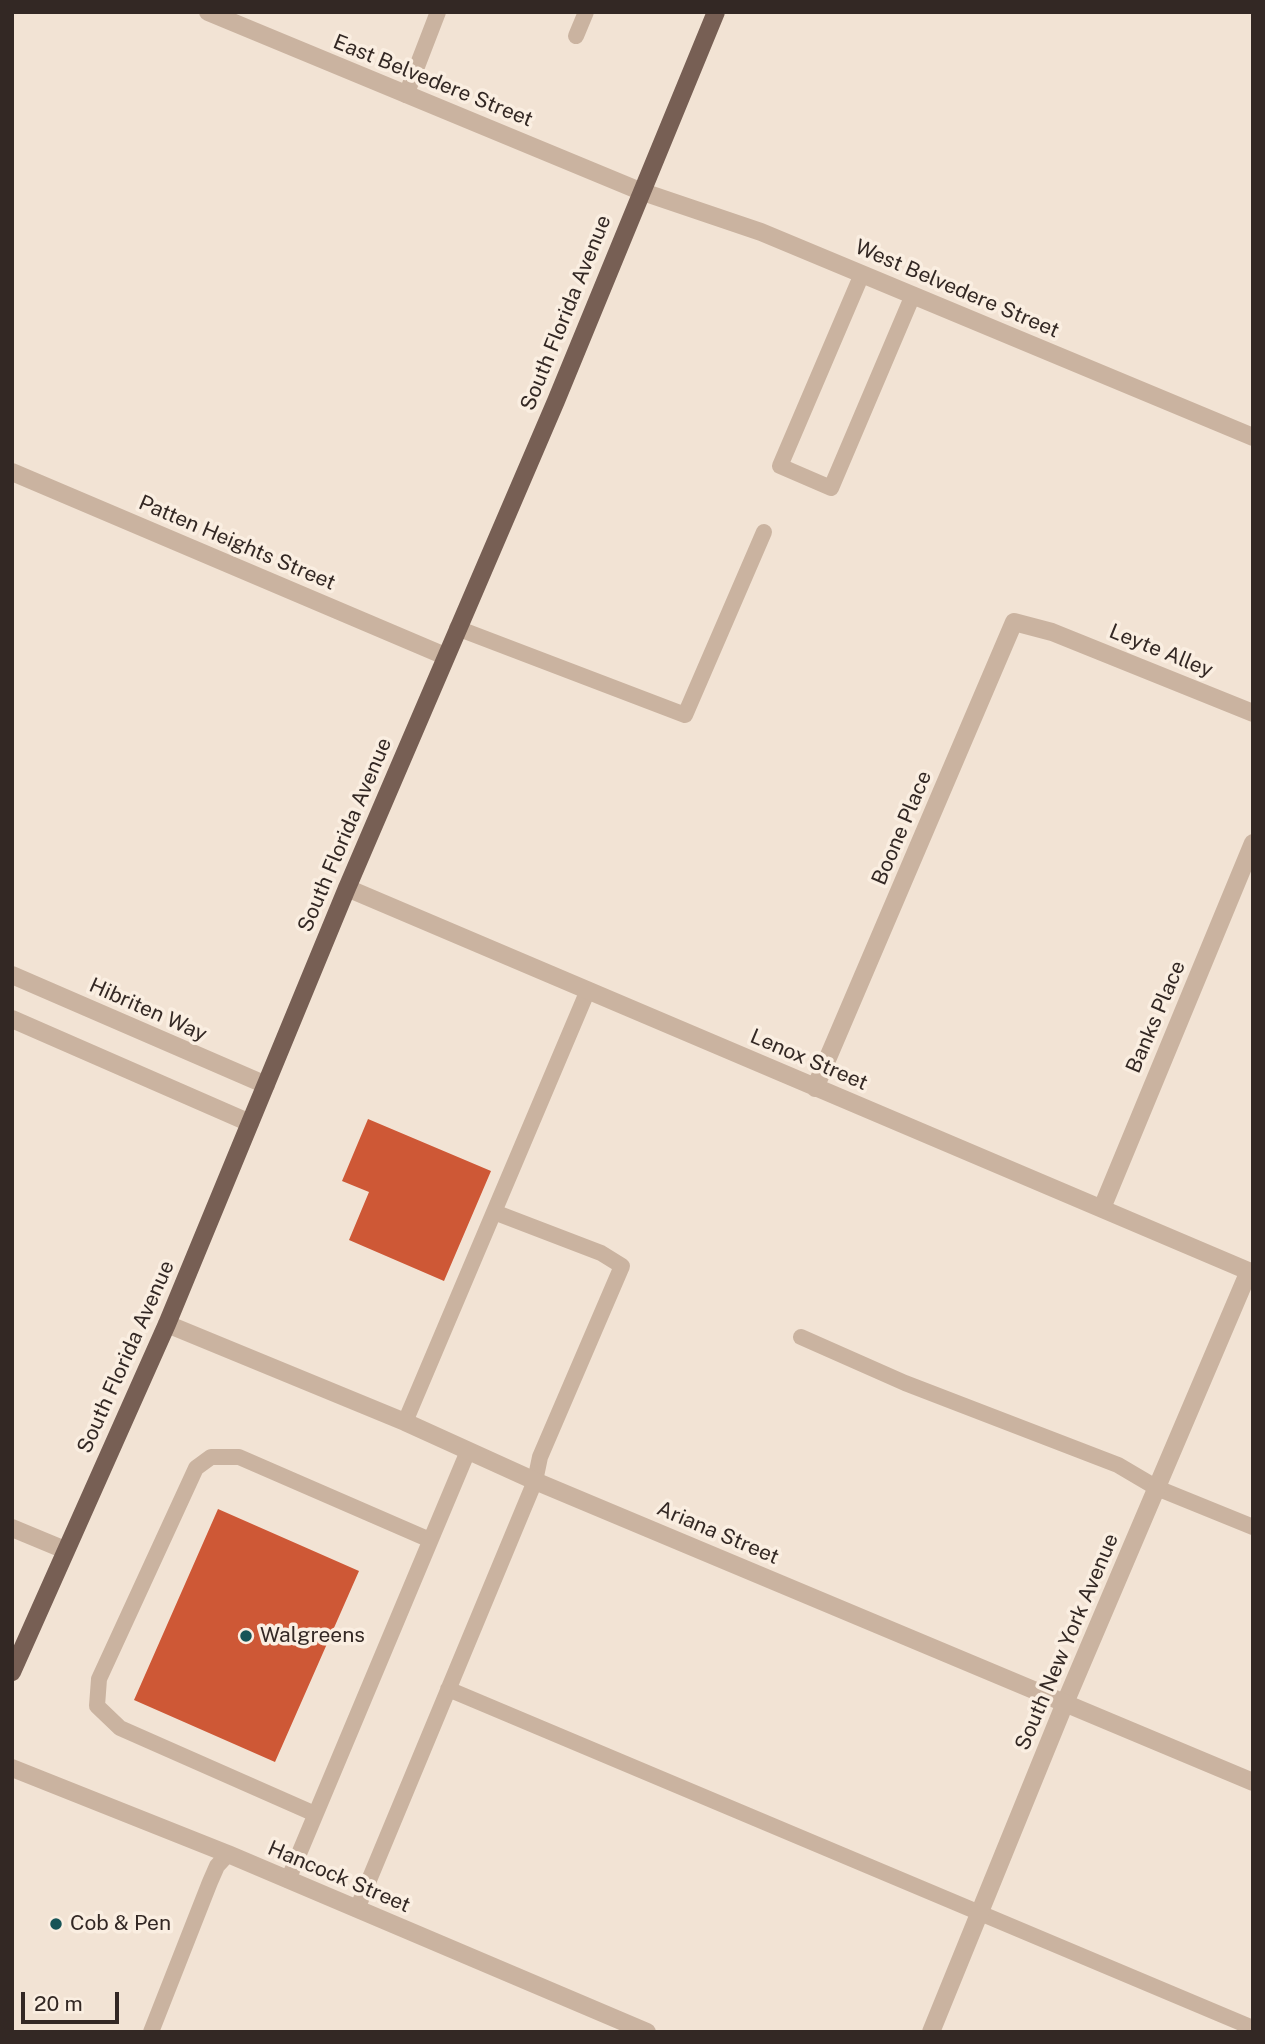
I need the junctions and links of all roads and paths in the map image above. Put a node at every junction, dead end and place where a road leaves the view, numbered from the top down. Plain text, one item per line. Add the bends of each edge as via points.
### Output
1 (208, 12) edge
2 (438, 12) edge
3 (586, 12) edge
4 (716, 12) edge
5 (576, 36) dead end
6 (406, 95) junction
7 (640, 191) junction
8 (862, 274) junction
9 (913, 295) junction
10 (1253, 437) edge
11 (12, 472) edge
12 (764, 532) dead end
13 (457, 628) junction
14 (1052, 632) joint
15 (444, 656) junction
16 (1253, 713) edge
17 (1253, 844) edge
18 (347, 888) junction
19 (12, 975) edge
20 (588, 990) junction
21 (12, 1019) edge
22 (266, 1085) junction
23 (815, 1088) junction
24 (250, 1123) junction
25 (1102, 1208) junction
26 (494, 1212) junction
27 (1251, 1272) edge
28 (167, 1324) junction
29 (801, 1338) dead end
30 (405, 1422) junction
31 (468, 1451) junction
32 (536, 1481) junction
33 (1157, 1488) junction
34 (1253, 1527) edge
35 (12, 1528) edge
36 (430, 1540) junction
37 (65, 1550) junction
38 (12, 1672) edge
39 (448, 1689) junction
40 (1065, 1703) junction
41 (12, 1768) edge
42 (1253, 1782) edge
43 (315, 1814) junction
44 (228, 1854) junction
45 (288, 1880) junction
46 (356, 1909) junction
47 (979, 1913) junction
48 (1253, 2028) edge
49 (151, 2032) edge
50 (647, 2032) edge
51 (931, 2032) edge

1 - 6 street, East Belvedere Street
2 - 6 lane
3 - 5 lane
4 - 7 main road, South Florida Avenue
6 - 7 street, East Belvedere Street
7 - 8 street, West Belvedere Street via 761,232
7 - 13 main road, South Florida Avenue
8 - 9 street, West Belvedere Street
8 - 9 lane via 779,466 831,488
9 - 10 street, West Belvedere Street
11 - 15 street, Patten Heights Street
12 - 13 lane via 685,715
13 - 15 main road, South Florida Avenue
14 - 16 street, Leyte Alley
14 - 23 street, Boone Place via 1014,622
15 - 18 main road, South Florida Avenue
17 - 25 street, Banks Place
18 - 20 street, Lenox Street
18 - 22 main road, South Florida Avenue
19 - 22 street, Hibriten Way
20 - 23 street, Lenox Street
20 - 26 lane
21 - 24 street
22 - 24 main road, South Florida Avenue
23 - 25 street, Lenox Street
24 - 28 main road, South Florida Avenue
25 - 27 street, Lenox Street
26 - 30 lane
26 - 32 lane via 601,1253 622,1266 540,1457
27 - 33 street, South New York Avenue
28 - 30 street, Ariana Street
28 - 37 main road, South Florida Avenue
29 - 33 lane via 1118,1465
30 - 31 street, Ariana Street
31 - 32 street, Ariana Street
31 - 36 lane
32 - 39 lane
32 - 40 street, Ariana Street
33 - 34 lane
33 - 40 street, South New York Avenue
35 - 37 street
36 - 43 lane
36 - 43 lane via 239,1457 211,1457 196,1468 99,1679 97,1706 120,1728
37 - 38 main road, South Florida Avenue
39 - 46 lane
39 - 47 lane
40 - 42 street, Ariana Street
40 - 47 street, South New York Avenue
41 - 44 street, Hancock Street
43 - 45 lane
44 - 45 street, Hancock Street
44 - 49 lane via 210,1882
45 - 46 street, Hancock Street
46 - 50 street, Hancock Street
47 - 48 lane
47 - 51 street, South New York Avenue

